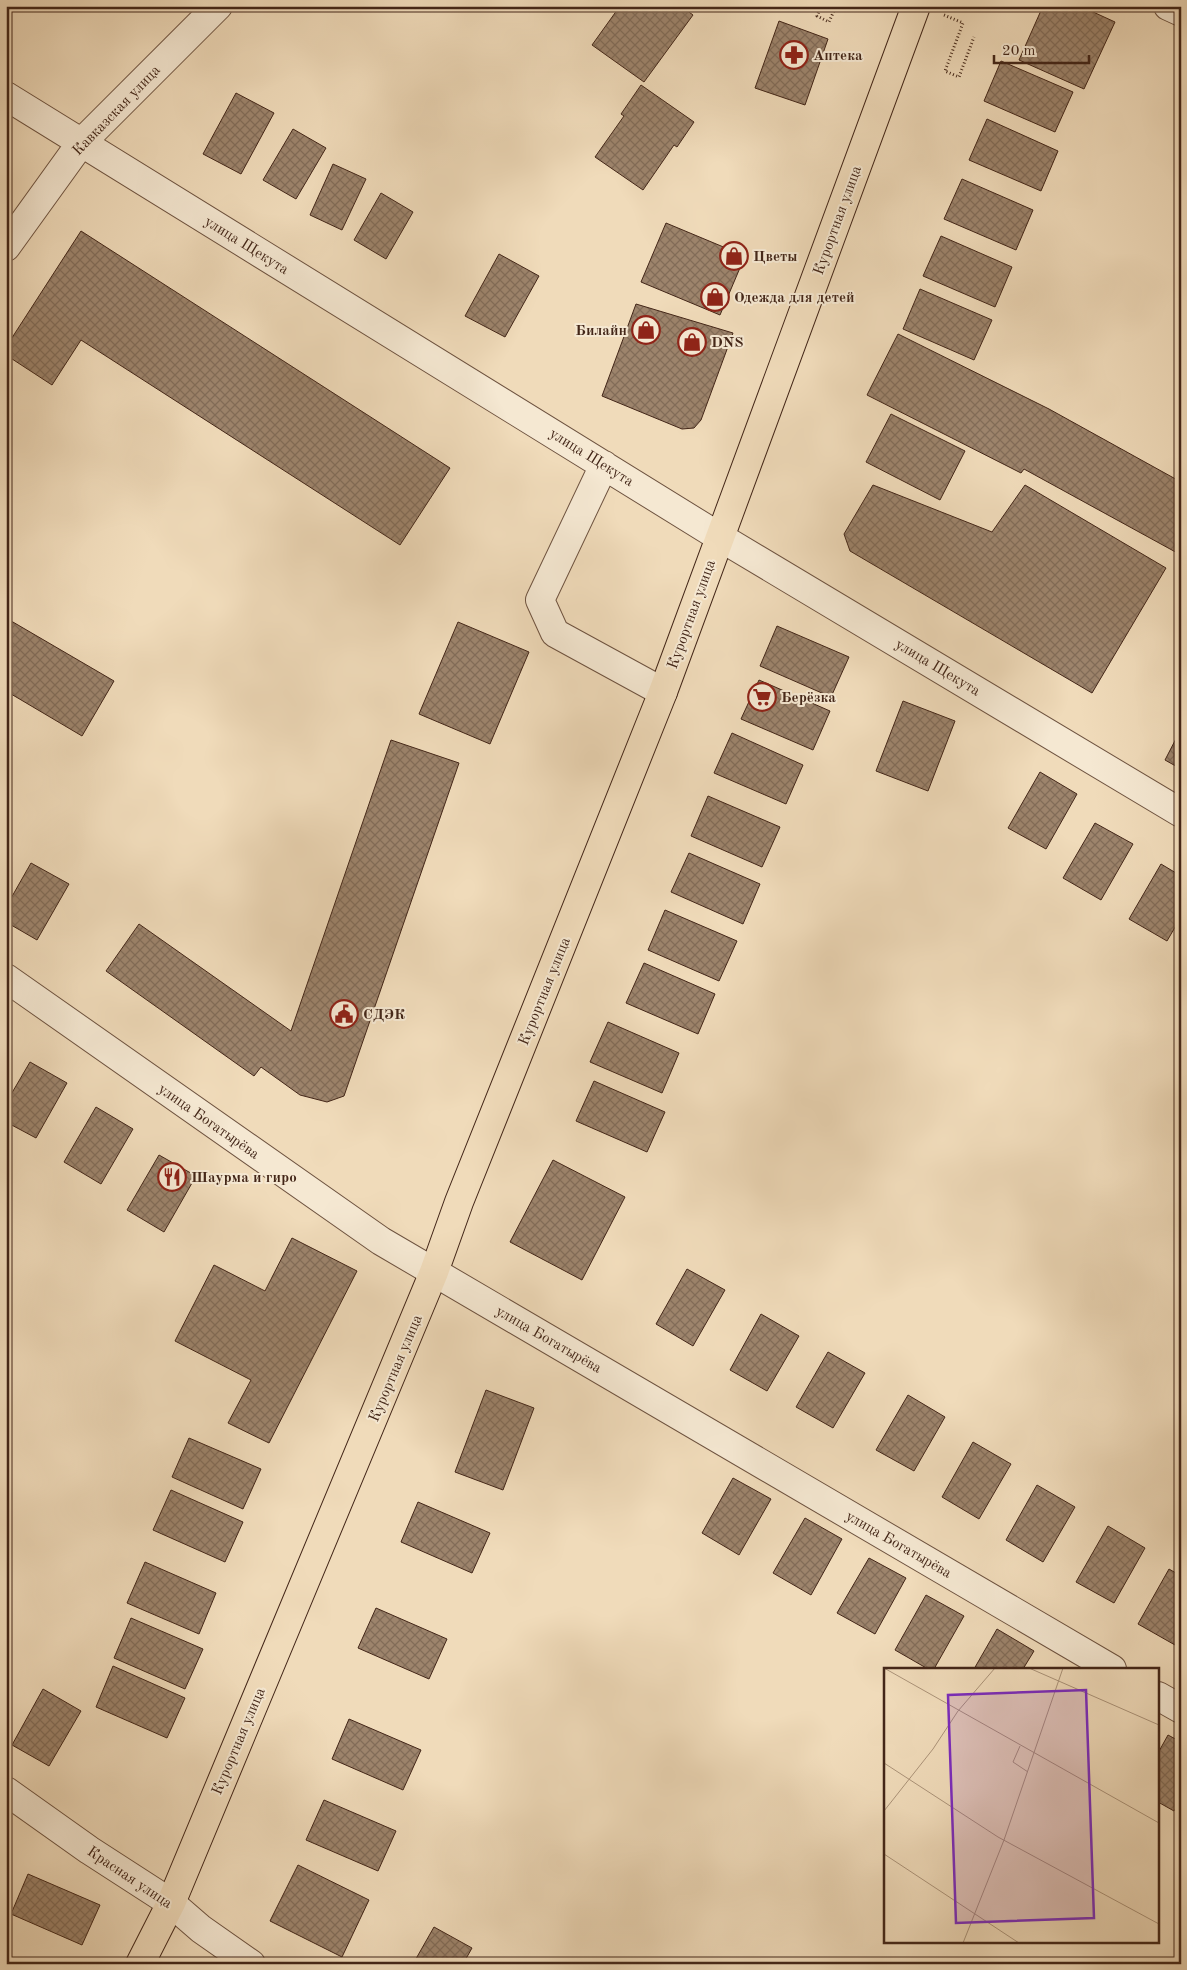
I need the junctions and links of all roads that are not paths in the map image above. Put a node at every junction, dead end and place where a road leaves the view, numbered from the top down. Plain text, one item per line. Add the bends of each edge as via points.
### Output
1 (218, 6) edge
2 (916, 6) edge
3 (1168, 6) edge
4 (1181, 12) edge
5 (6, 96) edge
6 (81, 143) junction
7 (6, 247) edge
8 (604, 465) junction
9 (718, 536) junction
10 (663, 692) junction
11 (1181, 813) edge
12 (6, 978) edge
13 (434, 1272) junction
14 (1110, 1668) edge
15 (1160, 1697) edge
16 (1181, 1709) edge
17 (6, 1791) edge
18 (171, 1903) junction
19 (140, 1964) edge
20 (252, 1964) edge

1 - 6 street, Кавказская улица
2 - 9 main road, Курортная улица
3 - 4 street
5 - 6 street, улица Щекута
6 - 7 street, Кавказская улица
6 - 8 street, улица Щекута
8 - 9 street, улица Щекута
8 - 10 street via 540,600 556,633
9 - 10 main road, Курортная улица
9 - 11 street, улица Щекута
10 - 13 main road, Курортная улица
12 - 13 street, улица Богатырёва via 360,1228
13 - 14 street, улица Богатырёва
13 - 18 main road, Курортная улица
15 - 16 street
17 - 18 street, Красная улица
18 - 19 main road, Курортная улица
18 - 20 street, Красная улица via 201,1929

